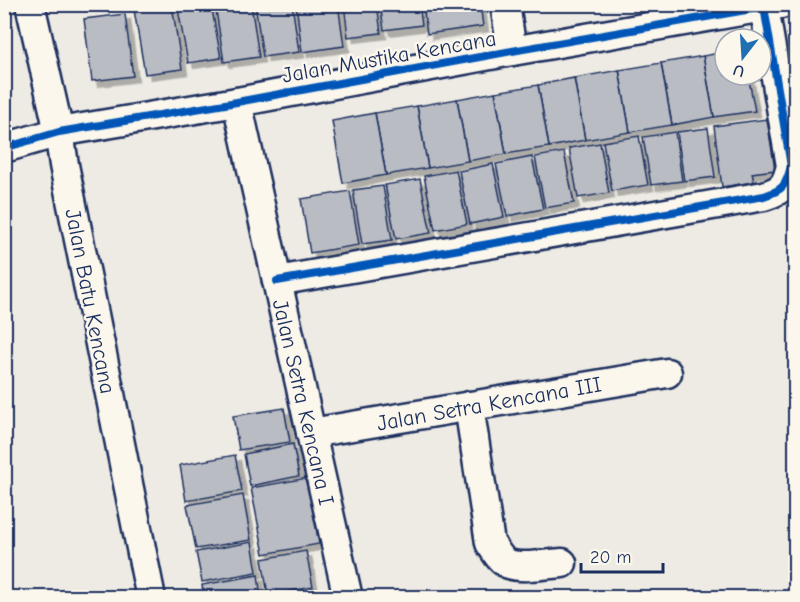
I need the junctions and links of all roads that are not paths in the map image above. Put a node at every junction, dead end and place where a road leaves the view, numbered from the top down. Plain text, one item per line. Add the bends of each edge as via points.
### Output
1 (30, 4) edge
2 (505, 4) edge
3 (773, 6) edge
4 (512, 51) junction
5 (237, 102) junction
6 (59, 132) junction
7 (4, 147) edge
8 (277, 281) junction
9 (667, 373) dead end
10 (469, 406) junction
11 (311, 433) junction
12 (562, 563) dead end
13 (152, 597) edge
14 (348, 597) edge

1 - 6 street, Jalan Batu Kencana
2 - 4 street
3 - 4 street, Jalan Mustika Kencana
3 - 8 street via 791,166 779,191
4 - 5 street, Jalan Mustika Kencana
5 - 6 street, Jalan Mustika Kencana
5 - 8 street, Jalan Setra Kencana I
6 - 7 street, Jalan Mustika Kencana
6 - 13 street, Jalan Batu Kencana
8 - 11 street, Jalan Setra Kencana I
9 - 10 street, Jalan Setra Kencana III
10 - 11 street, Jalan Setra Kencana III
10 - 12 street via 490,543 508,564
11 - 14 street, Jalan Setra Kencana I

